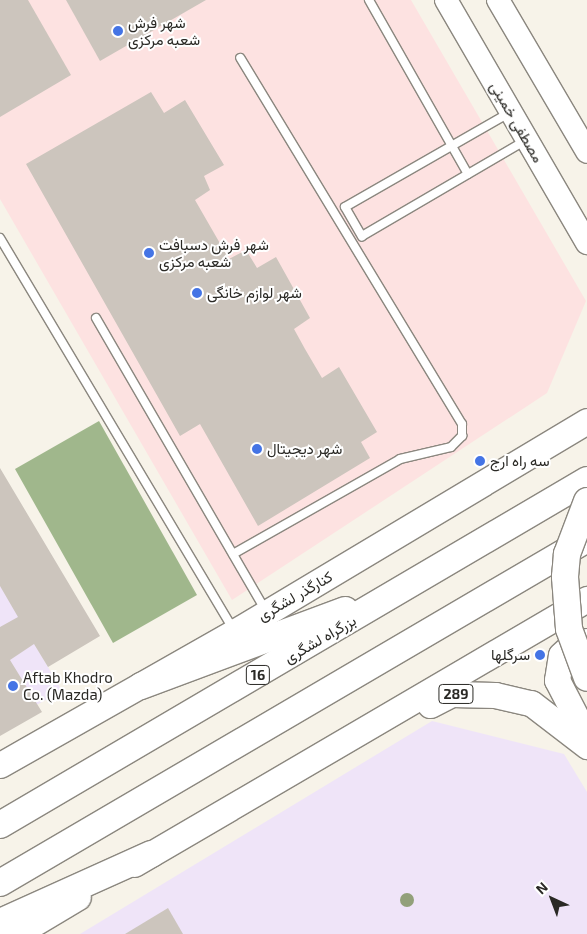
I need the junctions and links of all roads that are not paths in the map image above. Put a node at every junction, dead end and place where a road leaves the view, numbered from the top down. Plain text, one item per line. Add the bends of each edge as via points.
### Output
1 (369, 0) edge
2 (446, 0) edge
3 (498, 0) edge
4 (240, 58) dead end
5 (511, 112) junction
6 (527, 140) junction
7 (452, 145) junction
8 (587, 152) edge
9 (468, 174) junction
10 (0, 238) edge
11 (587, 244) edge
12 (96, 318) dead end
13 (587, 421) edge
14 (587, 480) edge
15 (587, 501) edge
16 (587, 539) edge
17 (233, 554) junction
18 (414, 584) junction
19 (587, 599) edge
20 (267, 613) junction
21 (236, 631) junction
22 (587, 641) edge
23 (587, 678) edge
24 (141, 686) junction
25 (587, 737) edge
26 (587, 746) edge
27 (323, 755) junction
28 (0, 765) edge
29 (0, 825) edge
30 (151, 854) junction
31 (0, 883) edge
32 (0, 922) edge
33 (16, 934) edge

1 - 7 lane
2 - 5 main road, مصطفی خمینی
3 - 8 main road
4 - 17 lane via 462,424 462,436 451,447 400,459
5 - 6 main road, مصطفی خمینی
5 - 7 lane
6 - 9 lane
6 - 11 main road, مصطفی خمینی
7 - 9 lane
7 - 9 lane via 345,207 362,236
10 - 21 lane
12 - 17 lane
13 - 20 main road, کنارگذر لشگری
14 - 18 highway, بزرگراه لشگری / 16
15 - 23 highway, bridge via 567,554 565,577 569,629
16 - 31 highway
17 - 20 lane
18 - 24 highway
18 - 29 highway, بزرگراه لشگری / 16
19 - 27 main road
20 - 21 main road, کنارگذر لشگری
21 - 24 main road, کنارگذر لشگری
22 - 25 main road via 573,644 561,655 557,680
24 - 28 main road, کنارگذر لشگری
26 - 27 main road, 289 via 532,704 495,694 452,694
27 - 30 main road
30 - 32 highway
30 - 33 main road

